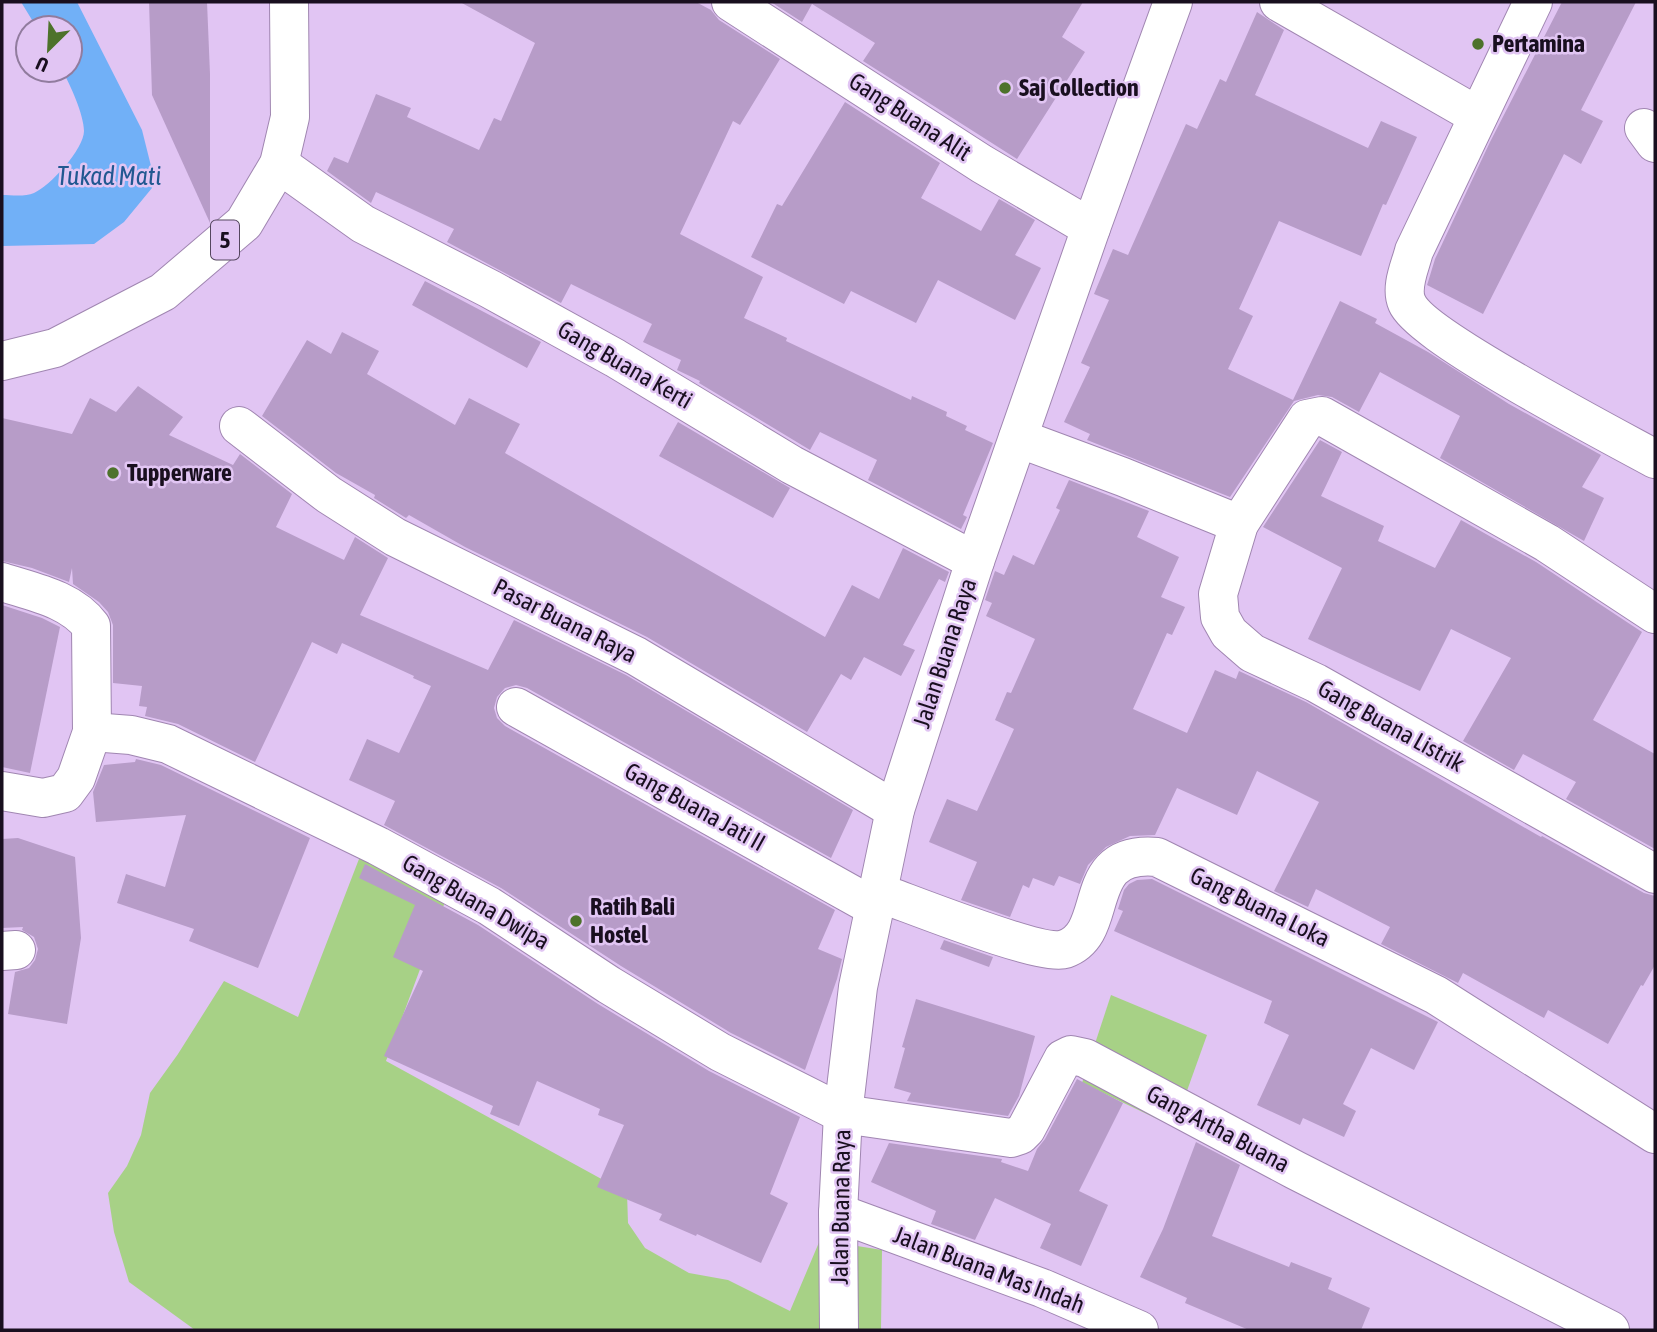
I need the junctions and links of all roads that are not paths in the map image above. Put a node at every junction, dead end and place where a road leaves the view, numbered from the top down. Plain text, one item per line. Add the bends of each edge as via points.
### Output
1 (289, 2) edge
2 (731, 2) edge
3 (1173, 2) edge
4 (1279, 2) edge
5 (1533, 2) edge
6 (1478, 116) junction
7 (279, 164) junction
8 (1091, 228) junction
9 (2, 361) edge
10 (239, 426) dead end
11 (1018, 438) junction
12 (1655, 459) edge
13 (1239, 524) junction
14 (975, 561) junction
15 (2, 582) edge
16 (1655, 614) edge
17 (516, 707) dead end
18 (92, 732) junction
19 (2, 791) edge
20 (895, 810) junction
21 (1655, 874) edge
22 (875, 899) junction
23 (843, 1114) junction
24 (1655, 1134) edge
25 (838, 1213) junction
26 (839, 1330) edge
27 (1139, 1330) edge
28 (1610, 1330) edge

1 - 7 main road, 5 via 290,117
2 - 8 main road, Gang Buana Alit
3 - 8 main road, Jalan Buana Raya
4 - 6 main road
5 - 6 main road
6 - 12 main road via 1414,251 1404,291 1408,306 1473,356
7 - 9 main road, 5 via 244,223 163,292 55,348
7 - 14 main road, Gang Buana Kerti via 363,224 604,351 792,464
8 - 11 main road, Jalan Buana Raya
10 - 20 main road, Pasar Buana Raya via 329,495 395,537 636,656
11 - 13 main road
11 - 14 main road, Jalan Buana Raya
13 - 16 main road, Gang Buana Listrik via 1307,419 1322,416 1547,543
13 - 21 main road, Gang Buana Listrik via 1218,594 1220,617 1228,634 1252,653 1316,683
14 - 20 main road, Jalan Buana Raya
15 - 18 main road via 71,606 91,626
17 - 22 main road, Gang Buana Jati II
18 - 19 main road via 76,778 65,793 43,798
18 - 23 main road, Gang Buana Dwipa via 168,744 378,846 489,906 720,1052
20 - 22 main road, Jalan Buana Raya
22 - 23 main road, Jalan Buana Raya via 858,987
22 - 24 main road, Gang Buana Loka via 996,936 1063,950 1078,941 1114,867 1126,859 1157,857 1436,995
23 - 25 main road, Jalan Buana Raya
23 - 28 main road, Gang Artha Buana via 1012,1138 1026,1129 1063,1059 1072,1055 1085,1058
25 - 26 main road, Jalan Buana Raya
25 - 27 main road, Jalan Buana Mas Indah via 1042,1288

